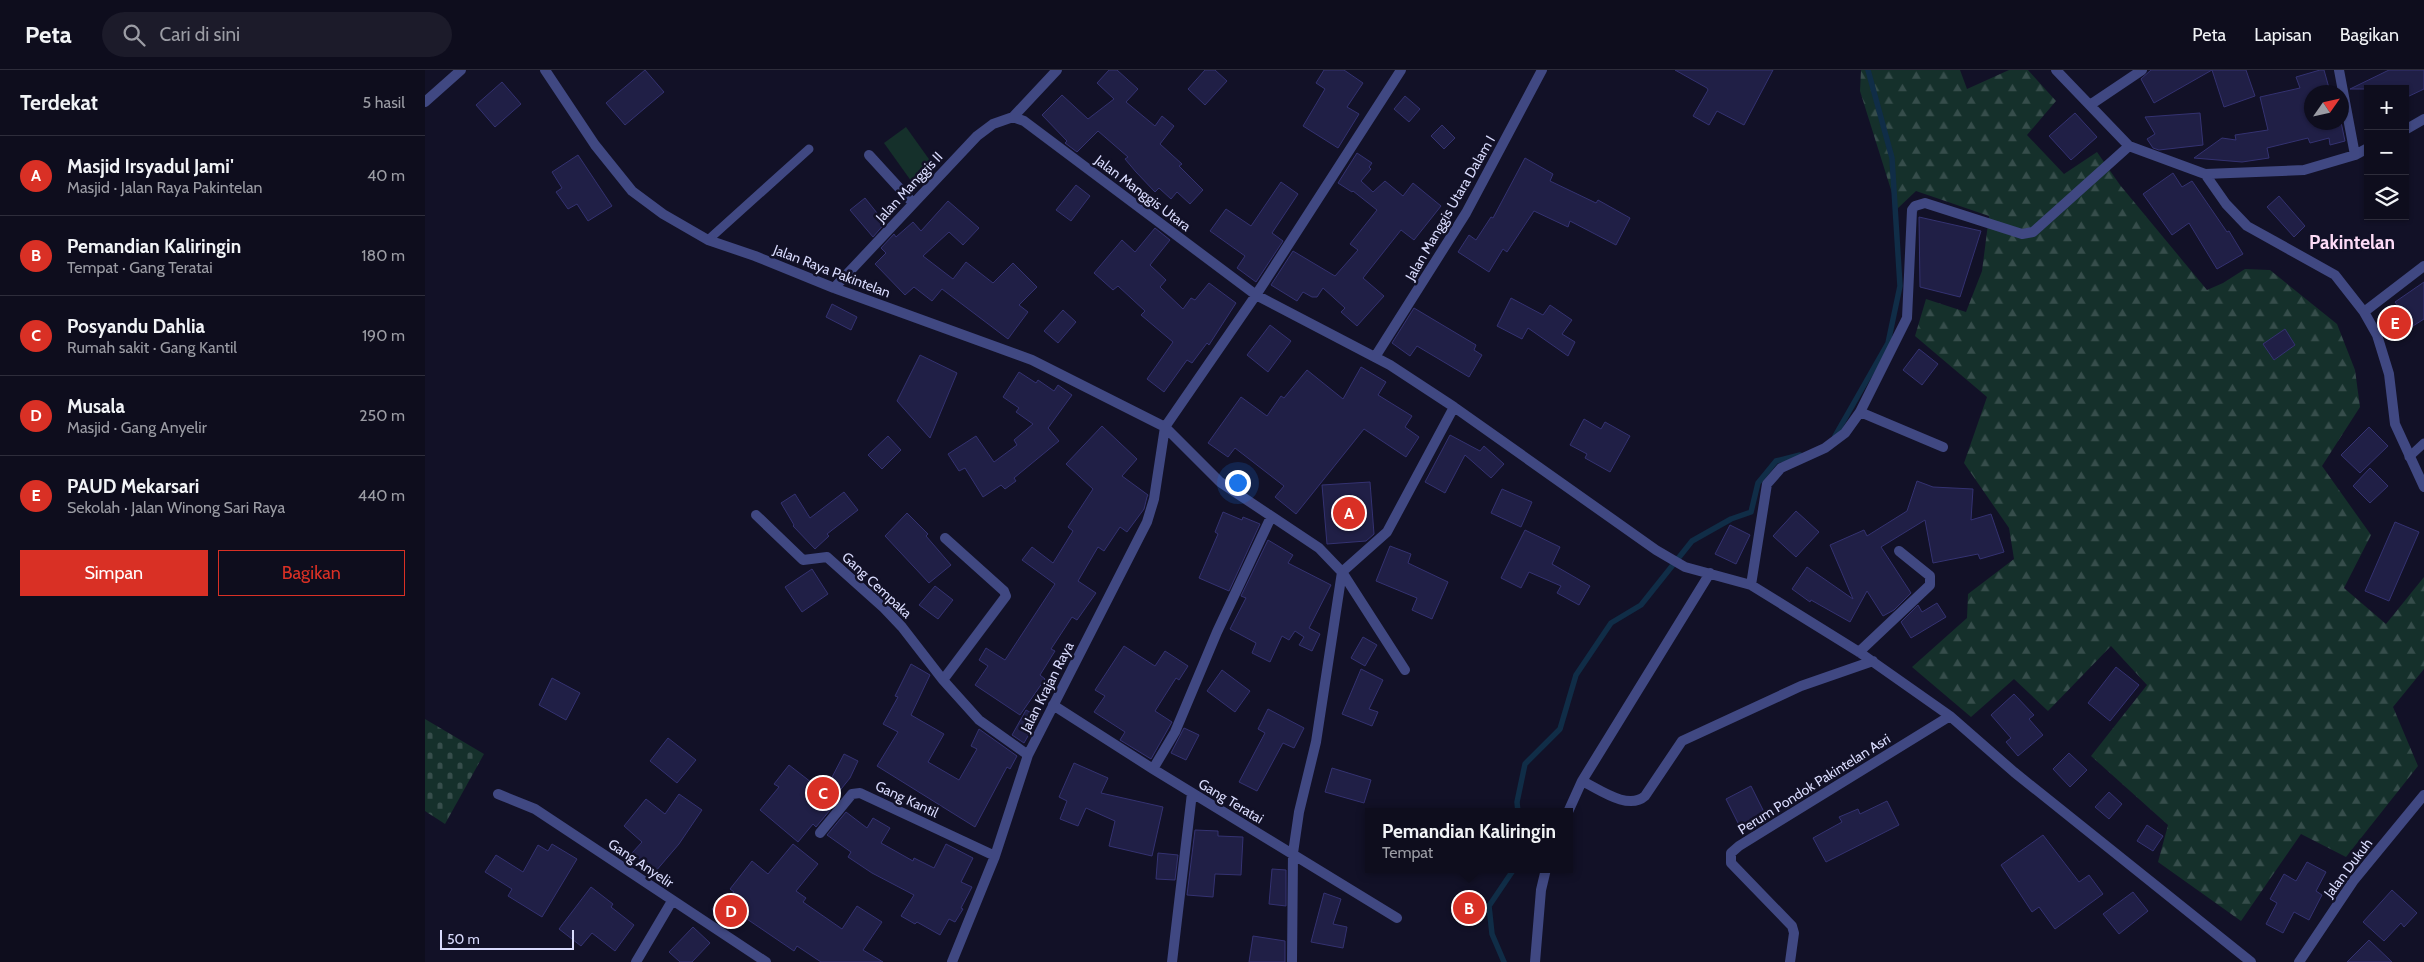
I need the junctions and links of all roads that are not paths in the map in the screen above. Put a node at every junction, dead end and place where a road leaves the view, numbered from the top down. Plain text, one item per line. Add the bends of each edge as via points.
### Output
1 (461, 70) edge
2 (545, 70) edge
3 (1057, 70) edge
4 (1401, 70) edge
5 (1542, 70) edge
6 (2056, 70) edge
7 (2142, 70) edge
8 (2339, 70) edge
9 (425, 102) edge
10 (2090, 105) junction
11 (1013, 116) junction
12 (2424, 120) edge
13 (2409, 128) edge
14 (2129, 146) junction
15 (809, 149) dead end
16 (2364, 150) edge
17 (869, 155) dead end
18 (2355, 155) junction
19 (2205, 174) junction
20 (912, 202) junction
21 (708, 240) junction
22 (2424, 266) edge
23 (834, 288) junction
24 (1256, 294) junction
25 (2364, 312) junction
26 (1375, 357) junction
27 (1454, 407) junction
28 (1859, 412) junction
29 (1165, 427) junction
30 (2424, 443) edge
31 (1943, 447) dead end
32 (2409, 457) junction
33 (2424, 487) edge
34 (757, 515) dead end
35 (1271, 517) junction
36 (945, 538) dead end
37 (1899, 551) dead end
38 (1342, 572) junction
39 (1709, 573) junction
40 (1751, 585) junction
41 (1859, 652) junction
42 (1873, 661) junction
43 (1405, 670) dead end
44 (943, 680) junction
45 (1053, 705) junction
46 (1950, 716) junction
47 (1028, 755) junction
48 (1153, 770) junction
49 (1582, 781) junction
50 (1192, 793) junction
51 (498, 794) dead end
52 (2424, 795) edge
53 (1569, 808) edge
54 (820, 833) dead end
55 (1293, 853) junction
56 (995, 856) junction
57 (1545, 873) edge
58 (672, 900) junction
59 (1397, 918) dead end
60 (636, 962) edge
61 (766, 962) edge
62 (952, 962) edge
63 (1172, 962) edge
64 (1292, 962) edge
65 (1535, 962) edge
66 (1790, 962) edge
67 (2251, 962) edge
68 (2299, 962) edge

1 - 9 street
2 - 21 street, Jalan Raya Pakintelan via 595,145 632,191 663,214
3 - 11 street
4 - 24 street
5 - 26 street, Jalan Manggis Utara Dalam I via 1466,213
6 - 10 street
7 - 10 street
8 - 18 street
10 - 14 street
11 - 20 street, Jalan Manggis II via 993,124 977,136
11 - 24 street, Jalan Manggis Utara
12 - 13 street
14 - 19 street
14 - 28 street via 2028,234 1925,203 1915,206 1907,318
15 - 21 lane
16 - 18 street
17 - 20 street
18 - 19 street via 2304,170
19 - 25 street via 2226,204 2247,226 2335,275
20 - 23 street, Jalan Manggis II
21 - 23 street, Jalan Raya Pakintelan
22 - 25 street
23 - 29 street, Jalan Raya Pakintelan via 1032,360
24 - 26 street, Jalan Manggis Utara
24 - 29 street
25 - 32 street via 2377,335 2387,366 2395,424
26 - 27 street, Jalan Manggis Utara
27 - 38 street via 1387,532
27 - 39 street, Jalan Manggis Utara via 1656,550 1685,567
28 - 31 street
28 - 40 street via 1845,433 1825,448 1781,468 1767,484
29 - 35 street, Jalan Raya Pakintelan via 1220,482
29 - 45 street, Jalan Krajan Raya via 1154,500 1147,522
30 - 32 lane
32 - 33 street
34 - 44 street, Gang Cempaka via 803,560 827,557 847,574 902,627
35 - 38 street, Jalan Raya Pakintelan via 1319,548
35 - 48 street via 1175,732
36 - 44 street via 1006,596
37 - 41 street via 1930,576 1930,585
38 - 43 street, Jalan Raya Pakintelan
38 - 55 street via 1316,742
39 - 40 street, Jalan Manggis Utara
39 - 49 street
40 - 41 street, Jalan Manggis Utara
41 - 42 street, Jalan Manggis Utara
42 - 46 street, Jalan Manggis Utara
42 - 49 street via 1801,686 1682,741 1639,801 1617,798
44 - 47 street, Gang Cempaka via 979,720
45 - 47 street, Jalan Krajan Raya
45 - 48 street, Gang Teratai
46 - 66 street, Perum Pondok Pakintelan Asri via 1731,853 1731,863 1792,926
46 - 67 street, Jalan Manggis Utara via 2014,772
47 - 56 street, Jalan Krajan Raya
48 - 50 street, Gang Teratai
49 - 53 street
50 - 55 street, Gang Teratai
50 - 63 street
51 - 58 street, Gang Anyelir via 535,809
52 - 68 street, Jalan Dukuh via 2354,880
54 - 56 street, Gang Kantil via 852,794 860,792
55 - 59 street, Gang Teratai
55 - 64 street
56 - 62 street, Jalan Krajan Raya
57 - 65 street
58 - 60 street
58 - 61 street, Gang Anyelir

